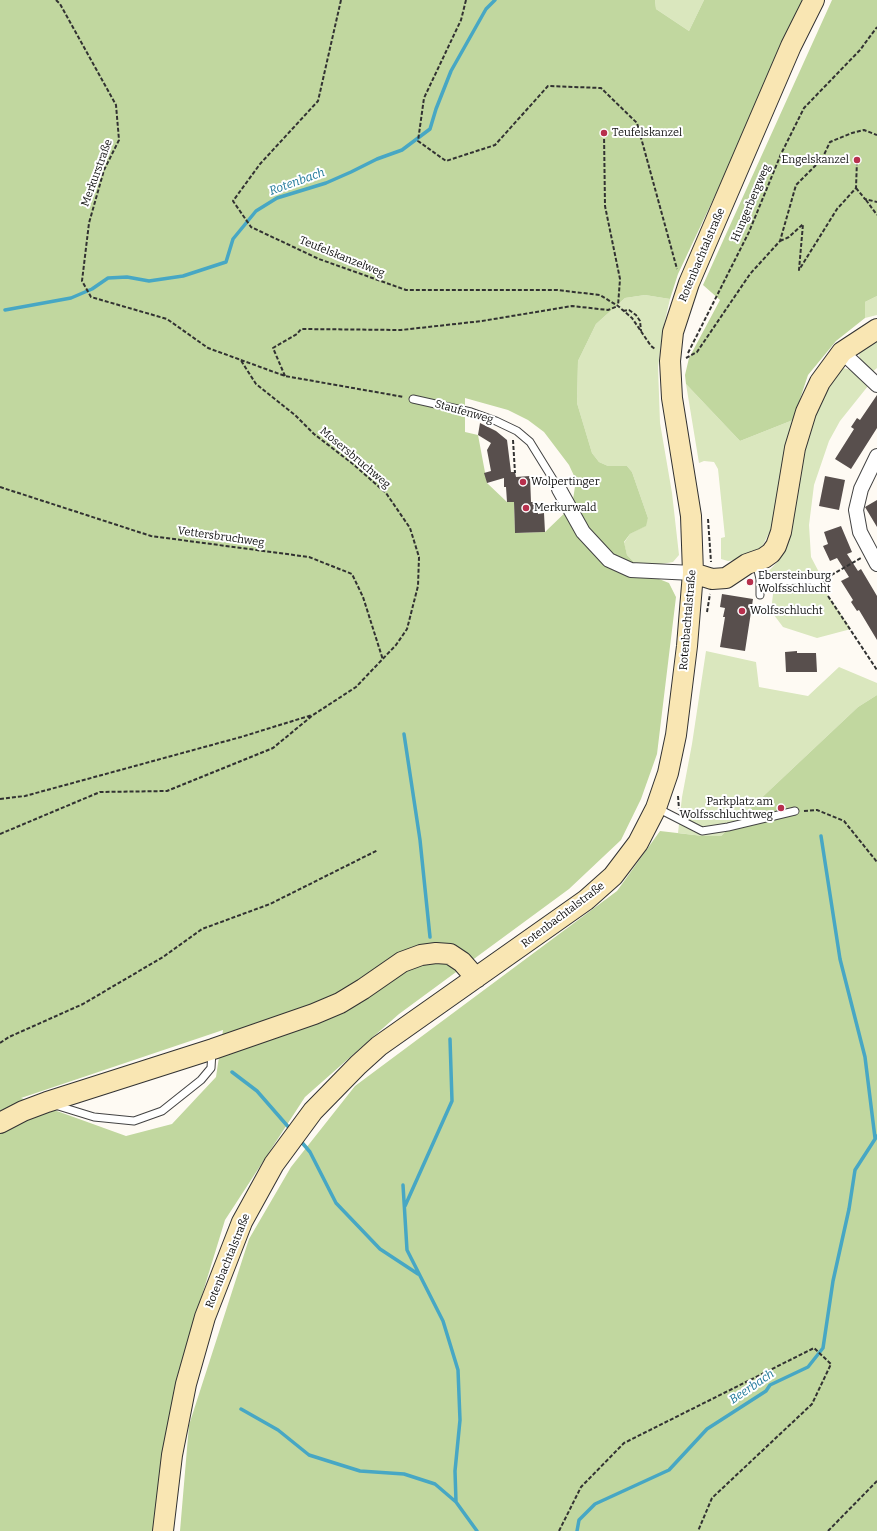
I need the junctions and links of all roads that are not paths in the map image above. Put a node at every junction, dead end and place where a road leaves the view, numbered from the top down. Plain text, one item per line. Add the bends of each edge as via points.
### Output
1 (814, 0) edge
2 (877, 329) edge
3 (842, 352) junction
4 (877, 385) edge
5 (413, 399) road end
6 (877, 456) edge
7 (559, 489) joint
8 (874, 558) edge
9 (754, 568) junction
10 (693, 573) junction
11 (824, 589) road end
12 (760, 595) dead end
13 (656, 808) junction
14 (795, 811) road end
15 (476, 978) junction
16 (213, 1049) junction
17 (47, 1102) junction
18 (0, 1123) edge
19 (163, 1531) edge

1 - 10 main road, Rotenbachtalstraße via 791,46 689,283 673,332 678,359 672,398 691,516
2 - 3 main road
3 - 4 street
3 - 9 main road via 820,382 806,412 795,448 779,539 771,553
5 - 7 lane, Staufenweg via 471,412 517,431 530,442
6 - 8 street via 861,489 856,510 860,532
7 - 10 street, Staufenweg via 583,532 609,560 631,570
9 - 10 main road via 726,578 712,579
9 - 11 lane via 771,581 810,580 819,582
9 - 12 lane
10 - 13 main road, Rotenbachtalstraße via 676,735 668,773
13 - 14 lane via 702,831 728,828
13 - 15 main road, Rotenbachtalstraße via 638,843 613,876 586,900
15 - 16 main road via 462,962 450,954 421,955 402,962 340,1003
15 - 19 main road, Rotenbachtalstraße via 379,1046 358,1065 313,1111 274,1164 242,1222 205,1317 186,1384 174,1447
16 - 17 main road
16 - 17 lane via 211,1068 201,1080 162,1111 134,1121 94,1117
17 - 18 main road

